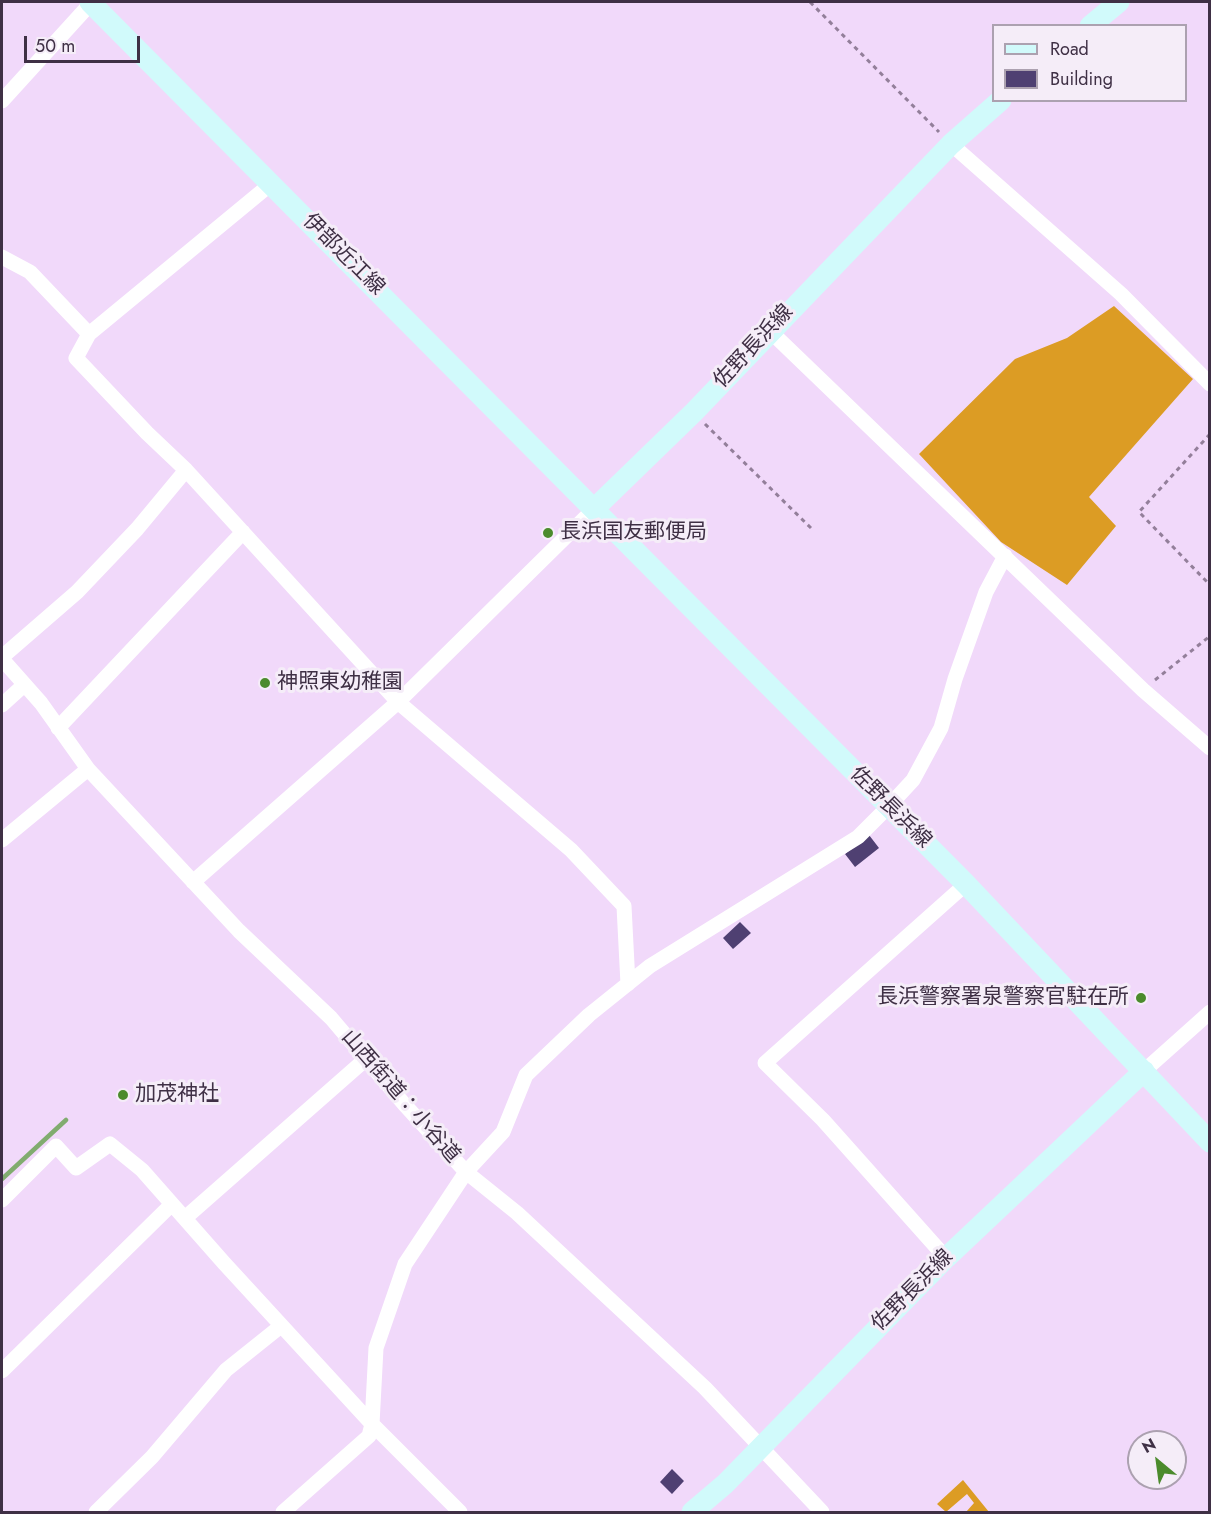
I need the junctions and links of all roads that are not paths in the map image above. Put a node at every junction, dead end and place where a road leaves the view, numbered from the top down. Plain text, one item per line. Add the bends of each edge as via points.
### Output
1 (91, 2) edge
2 (1119, 2) edge
3 (1092, 24) edge
4 (2, 101) edge
5 (999, 102) edge
6 (951, 144) junction
7 (272, 183) junction
8 (2, 257) edge
9 (770, 331) junction
10 (88, 334) junction
11 (1209, 384) edge
12 (186, 471) junction
13 (594, 509) junction
14 (243, 532) junction
15 (1005, 556) junction
16 (2, 658) edge
17 (24, 685) junction
18 (398, 702) junction
19 (2, 705) edge
20 (58, 728) junction
21 (1209, 748) edge
22 (88, 770) junction
23 (888, 807) junction
24 (2, 840) edge
25 (193, 882) junction
26 (966, 884) junction
27 (628, 984) junction
28 (1209, 1012) edge
29 (367, 1058) junction
30 (1144, 1071) junction
31 (1209, 1142) edge
32 (466, 1172) junction
33 (2, 1200) edge
34 (172, 1204) junction
35 (185, 1218) junction
36 (946, 1258) junction
37 (281, 1326) junction
38 (2, 1371) edge
39 (372, 1424) junction
40 (760, 1446) junction
41 (96, 1512) edge
42 (283, 1512) edge
43 (460, 1512) edge
44 (692, 1512) edge
45 (822, 1512) edge

1 - 4 street
1 - 7 main road, 伊部近江線
2 - 3 main road
5 - 6 main road, 佐野長浜線
6 - 9 main road, 佐野長浜線
6 - 11 street via 1121,294
7 - 10 street
7 - 13 main road, 伊部近江線
8 - 10 street via 30,272
9 - 13 main road, 佐野長浜線
9 - 15 street
10 - 12 street via 76,358
12 - 14 street
12 - 16 street via 77,592
13 - 18 street
13 - 23 main road, 佐野長浜線
14 - 18 street
14 - 20 street
15 - 21 street
15 - 23 street via 986,592 941,728 913,780
16 - 17 street, 山西街道：小谷道
17 - 19 street
17 - 20 street, 山西街道：小谷道
18 - 25 street
18 - 27 street via 571,850 624,906
20 - 22 street, 山西街道：小谷道
22 - 24 street
22 - 25 street, 山西街道：小谷道
23 - 26 main road, 佐野長浜線
23 - 27 street via 858,837 650,966
25 - 29 street, 山西街道：小谷道
26 - 30 main road, 佐野長浜線
26 - 36 street via 765,1063 823,1120
27 - 32 street via 526,1075 503,1132
28 - 30 street
29 - 32 street, 山西街道：小谷道
29 - 35 street
30 - 31 main road
30 - 36 main road, 佐野長浜線
32 - 39 street via 405,1264 376,1348
32 - 40 street, 山西街道：小谷道 via 556,1249 705,1388
33 - 34 street via 56,1146 76,1168 110,1144 142,1170
34 - 35 street
34 - 38 street
35 - 37 street
36 - 40 main road, 佐野長浜線
37 - 39 street
37 - 41 street via 226,1370 152,1457
39 - 42 street via 369,1436
39 - 43 street
40 - 44 main road, 佐野長浜線
40 - 45 street, 山西街道：小谷道

